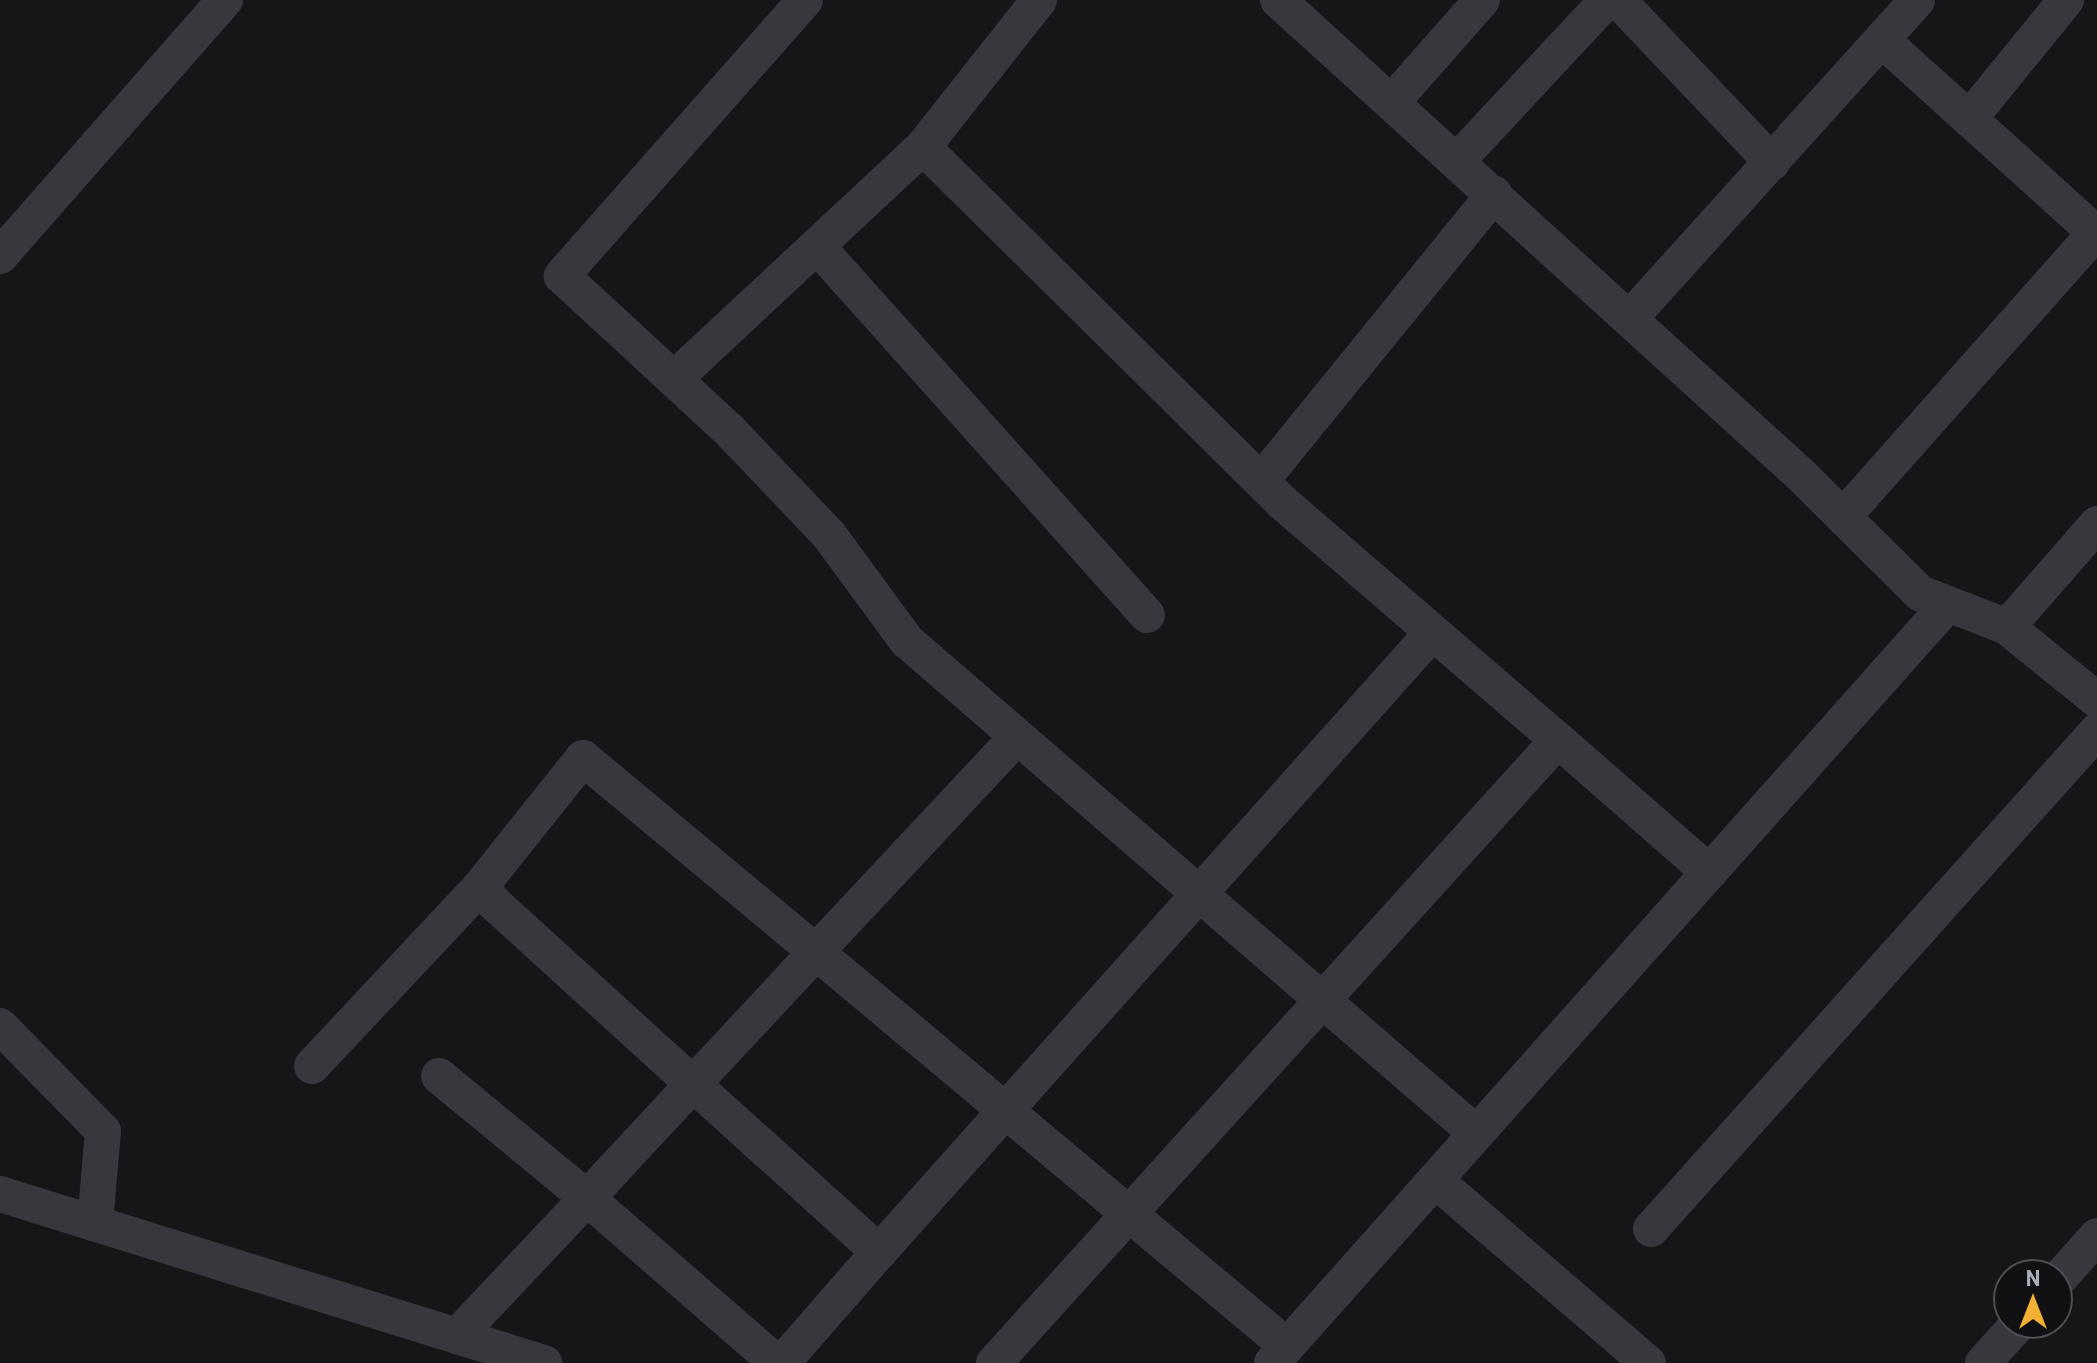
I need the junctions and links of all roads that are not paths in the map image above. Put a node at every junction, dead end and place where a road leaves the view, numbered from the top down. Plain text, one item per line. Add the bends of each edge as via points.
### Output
1 (225, 0) edge
2 (805, 0) edge
3 (1039, 0) edge
4 (1278, 0) edge
5 (1482, 0) edge
6 (1607, 0) edge
7 (1618, 0) edge
8 (1917, 0) edge
9 (2066, 0) edge
10 (1882, 40) junction
11 (1392, 102) junction
12 (1969, 119) junction
13 (923, 147) junction
14 (1458, 160) junction
15 (1772, 162) junction
16 (1494, 194) junction
17 (2096, 233) edge
18 (817, 246) junction
19 (0, 256) edge
20 (1630, 318) junction
21 (674, 379) junction
22 (1261, 481) junction
23 (1843, 517) junction
24 (2097, 524) edge
25 (1948, 604) junction
26 (1147, 615) dead end
27 (2007, 627) junction
28 (1433, 632) junction
29 (2097, 700) edge
30 (2097, 731) edge
31 (1017, 737) junction
32 (1558, 740) junction
33 (1709, 872) junction
34 (481, 886) junction
35 (1197, 896) junction
36 (816, 952) junction
37 (1321, 1001) junction
38 (0, 1026) edge
39 (312, 1066) dead end
40 (439, 1076) dead end
41 (693, 1084) junction
42 (1005, 1111) junction
43 (1476, 1133) junction
44 (1435, 1180) junction
45 (0, 1194) edge
46 (587, 1198) junction
47 (1129, 1214) junction
48 (95, 1224) junction
49 (1651, 1229) dead end
50 (2097, 1236) edge
51 (879, 1252) junction
52 (2073, 1263) edge
53 (457, 1336) junction
54 (2005, 1339) edge
55 (1280, 1354) edge
56 (544, 1363) edge
57 (780, 1363) edge
58 (994, 1363) edge
59 (1648, 1363) edge
60 (1983, 1363) edge

1 - 19 street
2 - 21 street via 562,276
3 - 13 street
4 - 11 street
5 - 11 street
6 - 14 street
7 - 15 street
8 - 10 street
9 - 12 street
10 - 12 street
10 - 15 street
11 - 14 street
12 - 17 street
13 - 18 street
13 - 22 street
14 - 16 street
15 - 20 street
16 - 20 street
16 - 22 street
17 - 23 street
18 - 21 street
18 - 26 street
20 - 23 street
21 - 31 street via 829,535 907,641
22 - 28 street
23 - 25 street via 1920,593
24 - 27 street
25 - 27 street
25 - 33 street
27 - 29 street
28 - 32 street
28 - 35 street
30 - 49 street
31 - 35 street
31 - 36 street
32 - 33 street
32 - 37 street
33 - 43 street
34 - 36 street via 583,758
34 - 39 street
34 - 41 street
35 - 37 street
35 - 42 street
36 - 41 street
36 - 42 street
37 - 43 street
37 - 47 street
38 - 48 street via 103,1131
40 - 46 street
41 - 46 street
41 - 51 street
42 - 47 street
42 - 51 street
43 - 44 street
44 - 55 street
44 - 59 street
45 - 48 street
46 - 53 street
46 - 57 street
47 - 55 street
47 - 58 street
48 - 53 street
50 - 52 street
51 - 57 street
53 - 56 street
54 - 60 street

